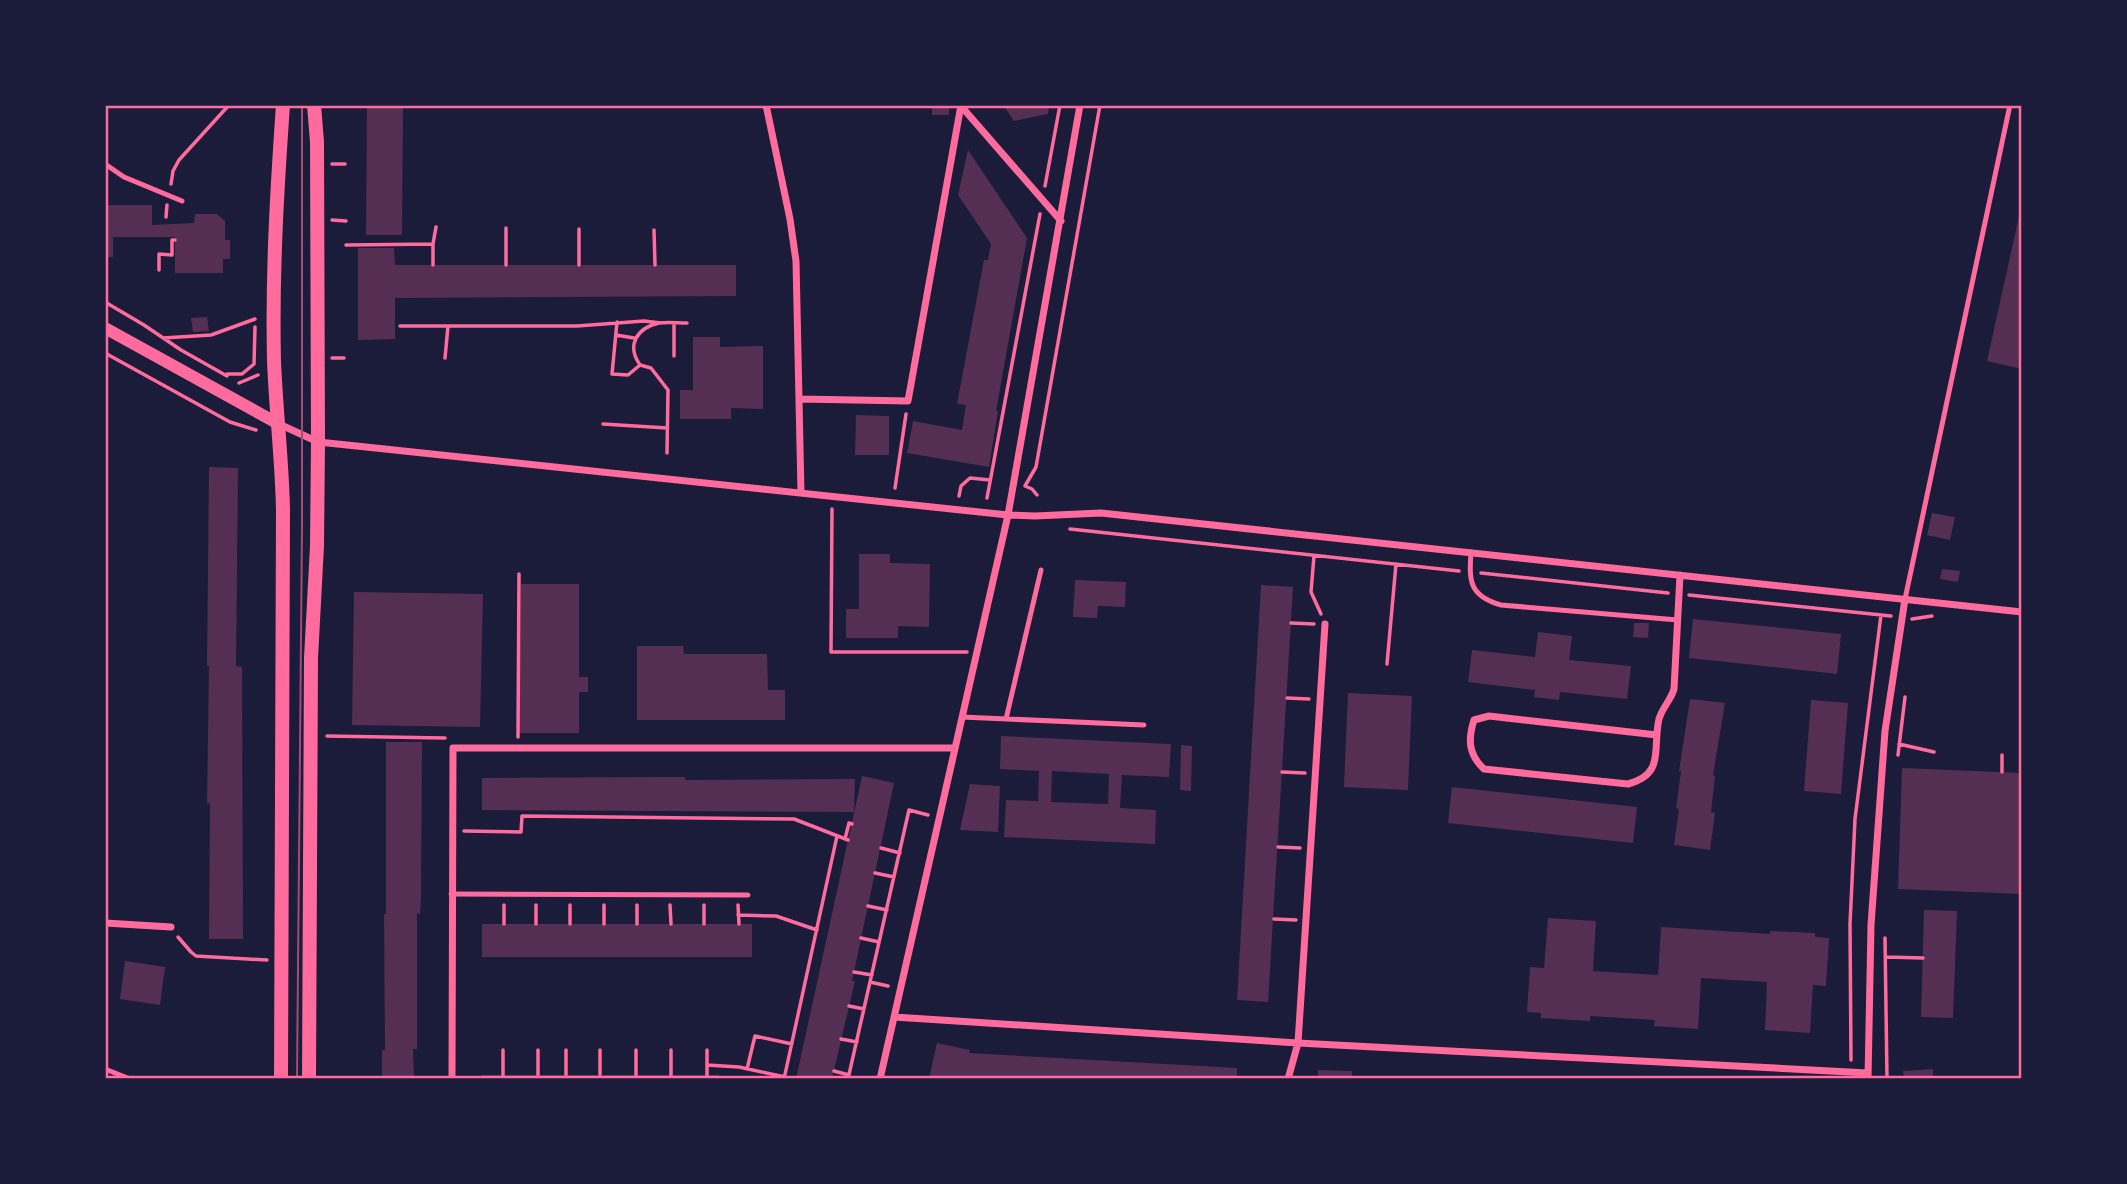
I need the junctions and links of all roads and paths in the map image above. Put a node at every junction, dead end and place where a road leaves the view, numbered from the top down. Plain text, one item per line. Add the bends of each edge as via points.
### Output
1 (229, 105) edge
2 (283, 105) edge
3 (314, 105) edge
4 (766, 105) edge
5 (1060, 105) edge
6 (1080, 105) edge
7 (1100, 105) edge
8 (2010, 105) edge
9 (961, 106) edge
10 (105, 164) edge
11 (169, 196) junction
12 (1042, 200) junction
13 (182, 201) dead end
14 (166, 217) dead end
15 (330, 220) dead end
16 (346, 221) dead end
17 (1060, 221) junction
18 (436, 227) dead end
19 (506, 228) dead end
20 (579, 229) dead end
21 (654, 230) dead end
22 (175, 240) dead end
23 (346, 244) dead end
24 (433, 244) junction
25 (433, 265) dead end
26 (506, 265) dead end
27 (579, 265) dead end
28 (655, 265) dead end
29 (159, 270) dead end
30 (105, 302) edge
31 (256, 319) dead end
32 (617, 322) junction
33 (661, 323) junction
34 (674, 323) junction
35 (687, 323) dead end
36 (400, 326) dead end
37 (448, 326) junction
38 (105, 328) edge
39 (616, 335) junction
40 (163, 338) junction
41 (635, 338) junction
42 (105, 353) edge
43 (674, 356) dead end
44 (444, 358) dead end
45 (254, 365) dead end
46 (640, 365) junction
47 (262, 371) dead end
48 (239, 383) dead end
49 (800, 399) junction
50 (908, 401) junction
51 (277, 423) junction
52 (603, 424) dead end
53 (251, 428) dead end
54 (668, 428) junction
55 (318, 442) junction
56 (667, 453) dead end
57 (991, 480) junction
58 (895, 488) dead end
59 (802, 493) junction
60 (1037, 495) dead end
61 (959, 496) dead end
62 (832, 497) junction
63 (987, 498) dead end
64 (1007, 516) junction
65 (1067, 528) dead end
66 (1471, 552) junction
67 (1314, 556) junction
68 (1396, 564) junction
69 (1041, 570) dead end
70 (1469, 572) junction
71 (519, 574) dead end
72 (1681, 575) junction
73 (1680, 594) junction
74 (1905, 599) junction
75 (2022, 612) edge
76 (1883, 615) junction
77 (1917, 619) dead end
78 (1678, 620) junction
79 (1291, 623) dead end
80 (1325, 624) junction
81 (976, 652) junction
82 (1387, 664) dead end
83 (1906, 692) dead end
84 (1287, 698) dead end
85 (1320, 699) junction
86 (961, 717) junction
87 (1006, 719) junction
88 (1144, 724) dead end
89 (518, 733) dead end
90 (310, 735) junction
91 (1657, 735) junction
92 (1899, 744) junction
93 (453, 748) junction
94 (954, 748) junction
95 (1934, 752) dead end
96 (2002, 755) dead end
97 (1898, 757) dead end
98 (1282, 772) dead end
99 (2002, 772) dead end
100 (1315, 774) junction
101 (938, 817) junction
102 (852, 824) dead end
103 (452, 831) junction
104 (837, 836) junction
105 (1278, 846) dead end
106 (881, 848) dead end
107 (1311, 848) junction
108 (900, 853) junction
109 (875, 873) dead end
110 (894, 877) junction
111 (451, 894) junction
112 (504, 894) junction
113 (536, 894) junction
114 (570, 894) junction
115 (604, 894) junction
116 (637, 894) junction
117 (670, 894) junction
118 (704, 895) junction
119 (738, 895) junction
120 (748, 895) dead end
121 (868, 906) dead end
122 (887, 910) junction
123 (738, 915) junction
124 (1274, 919) dead end
125 (1306, 920) junction
126 (105, 923) edge
127 (536, 923) dead end
128 (504, 924) dead end
129 (570, 924) dead end
130 (604, 924) dead end
131 (637, 924) dead end
132 (671, 924) dead end
133 (704, 924) dead end
134 (738, 924) dead end
135 (171, 927) joint
136 (817, 930) junction
137 (1885, 936) dead end
138 (861, 938) dead end
139 (879, 942) junction
140 (1885, 957) junction
141 (1923, 958) dead end
142 (281, 960) junction
143 (854, 972) dead end
144 (872, 975) junction
145 (870, 982) junction
146 (888, 986) dead end
147 (849, 1006) dead end
148 (864, 1009) junction
149 (894, 1017) junction
150 (841, 1039) dead end
151 (857, 1042) junction
152 (1298, 1043) junction
153 (792, 1044) junction
154 (503, 1050) dead end
155 (538, 1050) dead end
156 (566, 1050) dead end
157 (600, 1050) dead end
158 (636, 1050) dead end
159 (671, 1050) dead end
160 (708, 1050) dead end
161 (707, 1065) junction
162 (105, 1069) edge
163 (747, 1069) junction
164 (834, 1071) dead end
165 (1851, 1072) junction
166 (503, 1075) dead end
167 (538, 1075) dead end
168 (566, 1075) dead end
169 (600, 1075) dead end
170 (636, 1075) dead end
171 (671, 1075) dead end
172 (707, 1075) dead end
173 (1868, 1076) edge
174 (848, 1077) edge
175 (784, 1078) edge
176 (130, 1079) edge
177 (281, 1079) edge
178 (309, 1079) edge
179 (452, 1079) edge
180 (880, 1079) edge
181 (1288, 1079) edge
182 (1887, 1079) edge

1 - 11 path via 175,166
2 - 51 main road via 273,288
3 - 55 main road
4 - 49 street via 796,261
5 - 12 path
6 - 17 street
7 - 60 path via 1036,467 1026,486
8 - 74 lane
9 - 12 street
9 - 50 street
10 - 11 lane
11 - 13 lane
11 - 14 path
12 - 17 street
12 - 57 path
15 - 16 path
17 - 64 street
18 - 24 path
19 - 26 path
20 - 27 path
21 - 28 path
22 - 29 path via 172,255 159,254
23 - 24 path
24 - 25 path
30 - 40 path
31 - 40 path via 211,335
32 - 33 path
32 - 37 path
32 - 39 path
33 - 34 path
33 - 41 path via 647,327
34 - 35 path
34 - 43 path
36 - 37 path
37 - 44 path
38 - 51 street
39 - 41 path
39 - 46 path via 612,374 628,375
40 - 45 path via 225,374 242,374
41 - 46 path via 634,354
42 - 53 path via 230,422
46 - 54 path via 651,368 668,390
47 - 48 path
49 - 50 street
49 - 59 street
50 - 58 path
51 - 55 street
51 - 142 main road via 284,510
52 - 54 path
54 - 56 path
55 - 59 street
55 - 90 main road
57 - 61 path via 970,478 961,486
57 - 63 path
59 - 62 street
62 - 64 street
62 - 81 path via 831,652
64 - 66 street via 1101,513
64 - 81 street
65 - 67 path
66 - 70 lane
66 - 72 street
67 - 68 path
67 - 80 path via 1311,592
68 - 70 path
68 - 82 path
69 - 87 lane
70 - 73 path
70 - 78 lane via 1474,590 1500,605
71 - 89 path
72 - 73 street
72 - 74 street
73 - 76 path
73 - 78 street
74 - 75 street
74 - 76 path
74 - 77 path
74 - 173 street via 1885,731 1871,925
76 - 165 path via 1856,819 1850,924
78 - 91 street via 1674,689
79 - 80 path
80 - 85 street
81 - 86 street
83 - 92 path
84 - 85 path
85 - 100 street
86 - 87 lane
86 - 94 street
87 - 88 lane
90 - 93 path via 452,738
90 - 178 main road
91 - 91 street via 1651,772 1628,784 1484,769 1474,760 1469,735 1474,720 1489,716
92 - 95 path
92 - 97 path
93 - 94 street
93 - 103 street
94 - 101 street
96 - 99 path
98 - 100 path
100 - 107 street
101 - 108 path via 909,810
101 - 149 street
102 - 104 path via 846,839
103 - 104 path via 522,832 522,816 794,819
103 - 111 street
104 - 136 path
105 - 107 path
106 - 108 path
107 - 125 street
108 - 110 path
109 - 110 path
110 - 122 path
111 - 112 lane
111 - 179 street
112 - 113 lane
112 - 128 path
113 - 114 lane
113 - 127 path
114 - 115 lane
114 - 129 path
115 - 116 lane
115 - 130 path
116 - 117 lane
116 - 131 path
117 - 118 lane
117 - 132 path
118 - 119 lane
118 - 133 path
119 - 120 lane
119 - 123 path
121 - 122 path
122 - 139 path
123 - 134 path
123 - 136 path via 776,916
124 - 125 path
125 - 152 street
126 - 135 street
135 - 142 path via 197,956
136 - 153 path
137 - 140 path
138 - 139 path
139 - 144 path
140 - 141 path
140 - 182 path
142 - 177 main road
143 - 144 path
144 - 145 path
145 - 146 path
145 - 148 path
147 - 148 path
148 - 151 path
149 - 152 street
149 - 180 street
150 - 151 path
151 - 174 path
152 - 165 street
152 - 181 street
153 - 163 path via 755,1036
153 - 175 path
154 - 166 path
155 - 167 path
156 - 168 path
157 - 169 path
158 - 170 path
159 - 171 path
160 - 161 path
161 - 163 path
161 - 172 path
162 - 176 lane
163 - 175 path
164 - 174 path
165 - 173 street

